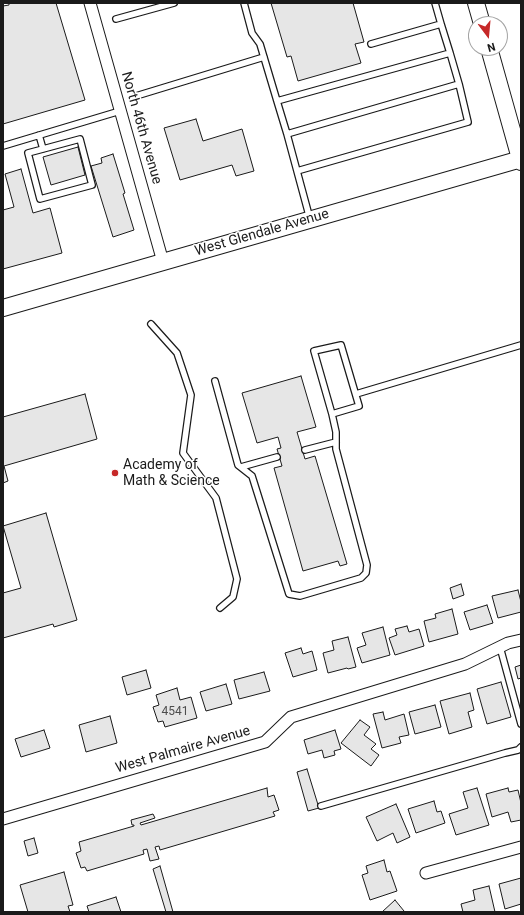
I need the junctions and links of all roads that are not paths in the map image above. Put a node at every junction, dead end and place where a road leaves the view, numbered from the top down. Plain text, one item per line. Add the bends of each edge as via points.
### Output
1 (90, 3) edge
2 (174, 3) edge
3 (244, 3) edge
4 (435, 3) edge
5 (476, 3) edge
6 (480, 16) edge
7 (116, 19) dead end
8 (441, 24) junction
9 (371, 44) dead end
10 (450, 53) junction
11 (491, 56) edge
12 (264, 57) junction
13 (458, 84) junction
14 (136, 96) dead end
15 (277, 101) junction
16 (120, 111) junction
17 (287, 134) junction
18 (39, 135) junction
19 (3, 146) edge
20 (43, 149) junction
21 (521, 160) edge
22 (297, 171) junction
23 (310, 219) junction
24 (163, 262) junction
25 (3, 308) edge
26 (151, 324) dead end
27 (521, 345) edge
28 (215, 381) dead end
29 (356, 394) junction
30 (332, 414) junction
31 (336, 442) junction
32 (305, 450) dead end
33 (277, 457) dead end
34 (241, 467) junction
35 (220, 608) dead end
36 (521, 640) edge
37 (500, 647) junction
38 (521, 724) edge
39 (521, 747) edge
40 (321, 806) dead end
41 (3, 819) edge
42 (521, 847) edge
43 (426, 874) dead end

1 - 16 street, North 46th Avenue
2 - 7 lane
3 - 12 lane via 252,33 260,44
4 - 8 lane
5 - 6 main road
8 - 9 lane
8 - 10 lane
10 - 13 lane
10 - 15 lane
11 - 21 main road
12 - 14 lane
12 - 15 lane
13 - 17 lane
13 - 22 lane via 468,122
15 - 17 lane
16 - 18 lane
16 - 24 street, North 46th Avenue
17 - 22 lane
18 - 19 lane
18 - 20 lane
20 - 20 lane via 80,139 92,185 40,198 28,153
21 - 23 main road, West Glendale Avenue
22 - 23 lane
23 - 24 main road, West Glendale Avenue
24 - 25 main road, West Glendale Avenue
26 - 35 lane via 177,353 191,395 183,453 216,498 237,579 233,597
27 - 29 lane
28 - 34 lane via 238,464
29 - 30 lane via 359,406
29 - 30 lane via 341,345 314,351
30 - 31 lane
31 - 32 lane
31 - 34 lane via 367,565 366,573 361,578 300,596 289,594 252,476
33 - 34 lane
36 - 37 street, West Palmaire Avenue
37 - 38 lane
37 - 41 street, West Palmaire Avenue via 465,664 291,717 265,742
39 - 40 lane via 512,752
42 - 43 street

